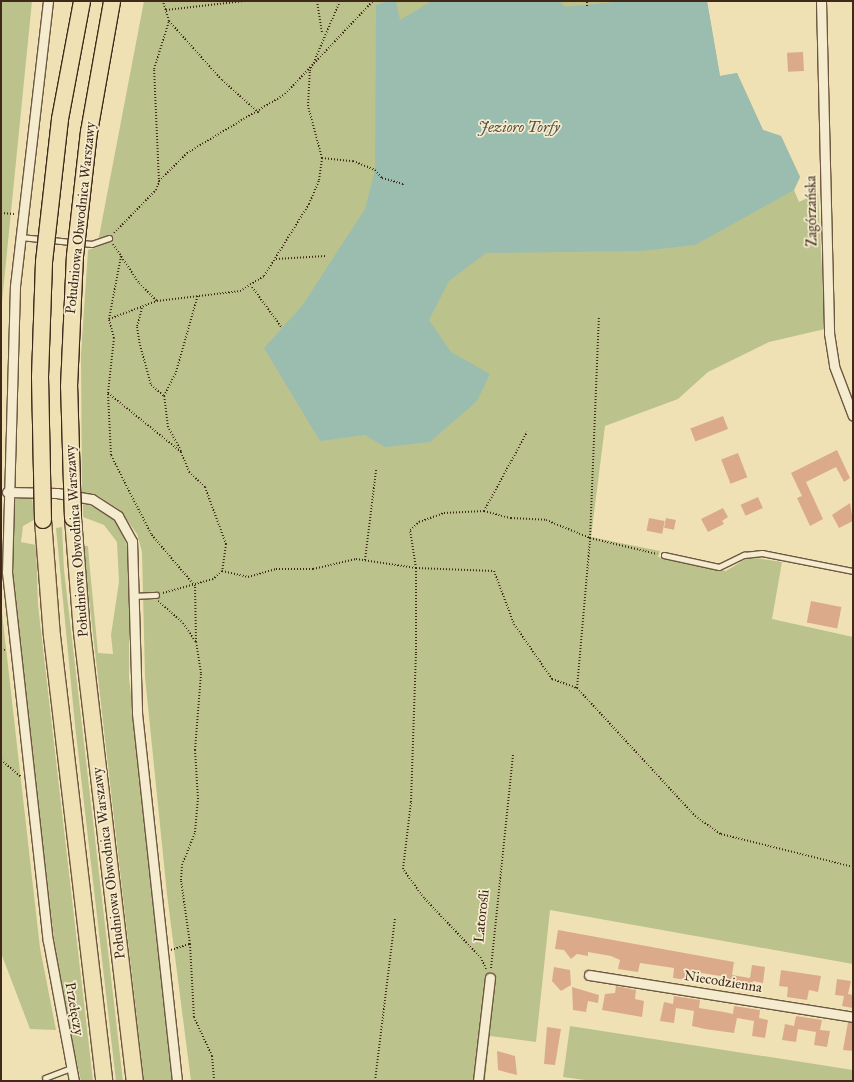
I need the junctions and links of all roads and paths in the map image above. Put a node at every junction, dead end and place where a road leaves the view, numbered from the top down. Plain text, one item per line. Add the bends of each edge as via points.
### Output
1 (48, 1) edge
2 (82, 1) edge
3 (112, 1) edge
4 (163, 1) edge
5 (244, 1) edge
6 (317, 1) edge
7 (340, 1) edge
8 (373, 1) edge
9 (587, 1) edge
10 (821, 1) edge
11 (586, 6) dead end
12 (166, 10) junction
13 (169, 20) junction
14 (322, 36) junction
15 (310, 71) junction
16 (259, 113) junction
17 (322, 158) junction
18 (159, 182) junction
19 (402, 187) dead end
20 (1, 213) edge
21 (21, 215) junction
22 (18, 237) junction
23 (109, 238) junction
24 (121, 256) junction
25 (326, 256) dead end
26 (275, 259) junction
27 (252, 287) junction
28 (198, 295) junction
29 (157, 300) junction
30 (142, 308) junction
31 (599, 317) dead end
32 (109, 319) junction
33 (282, 328) dead end
34 (108, 393) junction
35 (164, 396) junction
36 (853, 416) edge
37 (527, 432) dead end
38 (181, 452) junction
39 (376, 470) dead end
40 (7, 492) junction
41 (484, 511) junction
42 (590, 538) junction
43 (664, 555) joint
44 (365, 560) junction
45 (416, 568) junction
46 (222, 571) junction
47 (853, 571) edge
48 (195, 586) junction
49 (156, 595) junction
50 (135, 596) junction
51 (196, 642) junction
52 (577, 688) junction
53 (513, 754) dead end
54 (1, 760) edge
55 (29, 781) junction
56 (853, 867) edge
57 (395, 917) dead end
58 (190, 944) junction
59 (163, 953) junction
60 (589, 974) dead end
61 (490, 978) junction
62 (853, 1017) edge
63 (71, 1068) junction
64 (45, 1078) dead end
65 (74, 1081) edge
66 (104, 1081) edge
67 (135, 1081) edge
68 (177, 1081) edge
69 (214, 1081) edge
70 (375, 1081) edge
71 (478, 1081) edge

1 - 21 street, Przełęczy
2 - 66 highway, bridge via 60,119 44,262 40,377 43,520 52,636
3 - 67 highway, Południowa Obwodnica Warszawy, bridge via 89,132 75,256 69,388 73,518 82,632
4 - 12 path
5 - 12 path
6 - 14 path
7 - 14 path
8 - 15 path
9 - 11 path
10 - 36 street, Zagórzańska via 829,333 834,366
12 - 13 path
13 - 16 path via 222,80
13 - 18 path via 154,69
14 - 15 path
15 - 16 path
15 - 17 path via 308,106
16 - 18 path via 187,153
17 - 19 path via 353,161 375,170 382,178 403,184
17 - 26 path via 319,180 309,204
18 - 23 path via 156,190
20 - 21 path
21 - 22 street, Przełęczy
22 - 23 lane via 92,244
22 - 40 street, Przełęczy
23 - 24 path
24 - 29 path
24 - 32 path
25 - 26 path
26 - 27 path
27 - 28 path
27 - 33 path
28 - 29 path
28 - 35 path via 176,372
29 - 30 path
30 - 32 path
30 - 35 path via 137,327 140,345 151,386
31 - 42 path
32 - 34 path via 114,338
34 - 38 path
34 - 48 path via 112,455 151,534
35 - 38 path via 168,427
37 - 41 path
38 - 46 path via 189,472 204,487 218,515 226,544
39 - 44 path
40 - 50 street via 74,494 113,510 132,541
40 - 55 street, Przełęczy via 8,600
41 - 42 path via 511,518 546,520
41 - 45 path via 444,513 419,522 410,530
42 - 43 path
42 - 52 path
43 - 47 lane via 719,567 744,555 762,553
44 - 45 path
44 - 46 path via 313,569 276,569 248,577
45 - 52 path via 494,572 514,624 552,679
45 - 61 path via 411,802 403,869 424,898 481,958
46 - 48 path
48 - 49 path
48 - 51 path
49 - 50 lane
49 - 51 path via 161,607 183,623
50 - 59 street via 136,713
51 - 58 path via 201,673 195,750 198,799 195,832 182,865 181,880
52 - 56 path via 695,816 721,834
53 - 61 path, Latorośli
54 - 55 path via 17,776
55 - 63 street, Przełęczy via 48,941
57 - 70 path
58 - 59 path
58 - 69 path via 194,1017 212,1056
59 - 68 street
60 - 62 street, Niecodzienna
61 - 71 street
63 - 64 lane
63 - 65 street, Przełęczy

